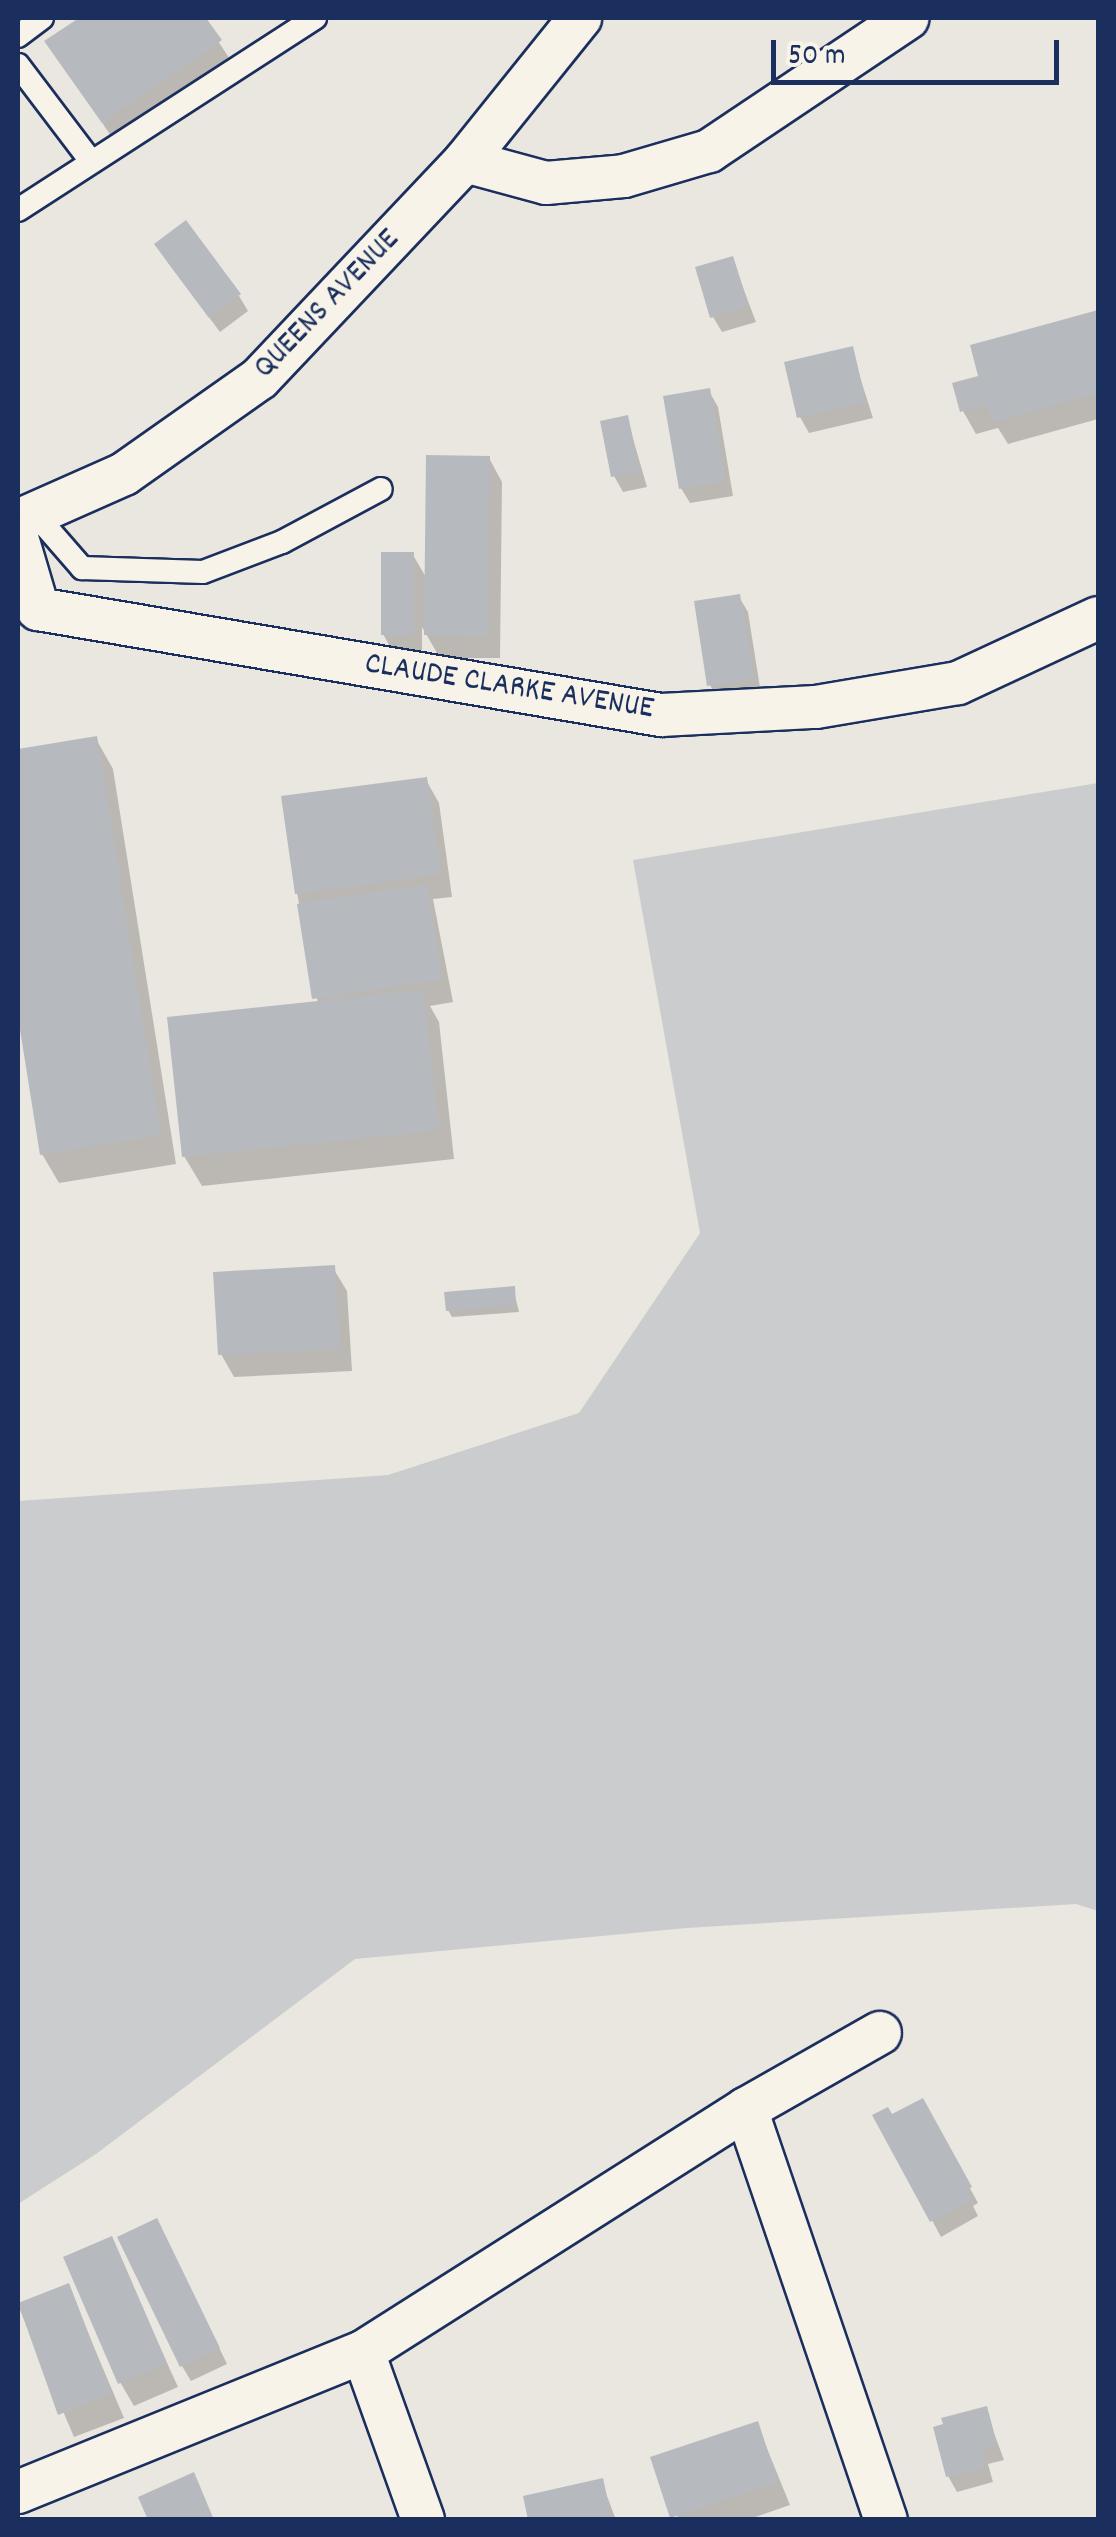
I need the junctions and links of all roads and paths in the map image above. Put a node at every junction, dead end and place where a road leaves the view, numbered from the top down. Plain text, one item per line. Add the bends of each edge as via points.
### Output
1 (42, 18) edge
2 (315, 18) edge
3 (580, 18) edge
4 (908, 18) edge
5 (18, 36) edge
6 (18, 65) edge
7 (90, 160) junction
8 (465, 161) junction
9 (18, 210) edge
10 (381, 488) dead end
11 (23, 526) edge
12 (1098, 618) edge
13 (880, 2033) dead end
14 (746, 2109) junction
15 (364, 2352) junction
16 (18, 2492) edge
17 (423, 2520) edge
18 (886, 2520) edge

1 - 5 lane
2 - 7 lane
3 - 8 street, QUEENS AVENUE
4 - 8 street via 709,151 624,176 546,183
6 - 7 lane
7 - 9 lane
8 - 11 street, QUEENS AVENUE via 260,378 124,474
10 - 11 lane via 282,542 203,572 82,568
11 - 12 street, CLAUDE CLARKE AVENUE via 38,609 661,715 816,707 958,684
13 - 14 street
14 - 15 street
14 - 18 street
15 - 16 street
15 - 17 street

